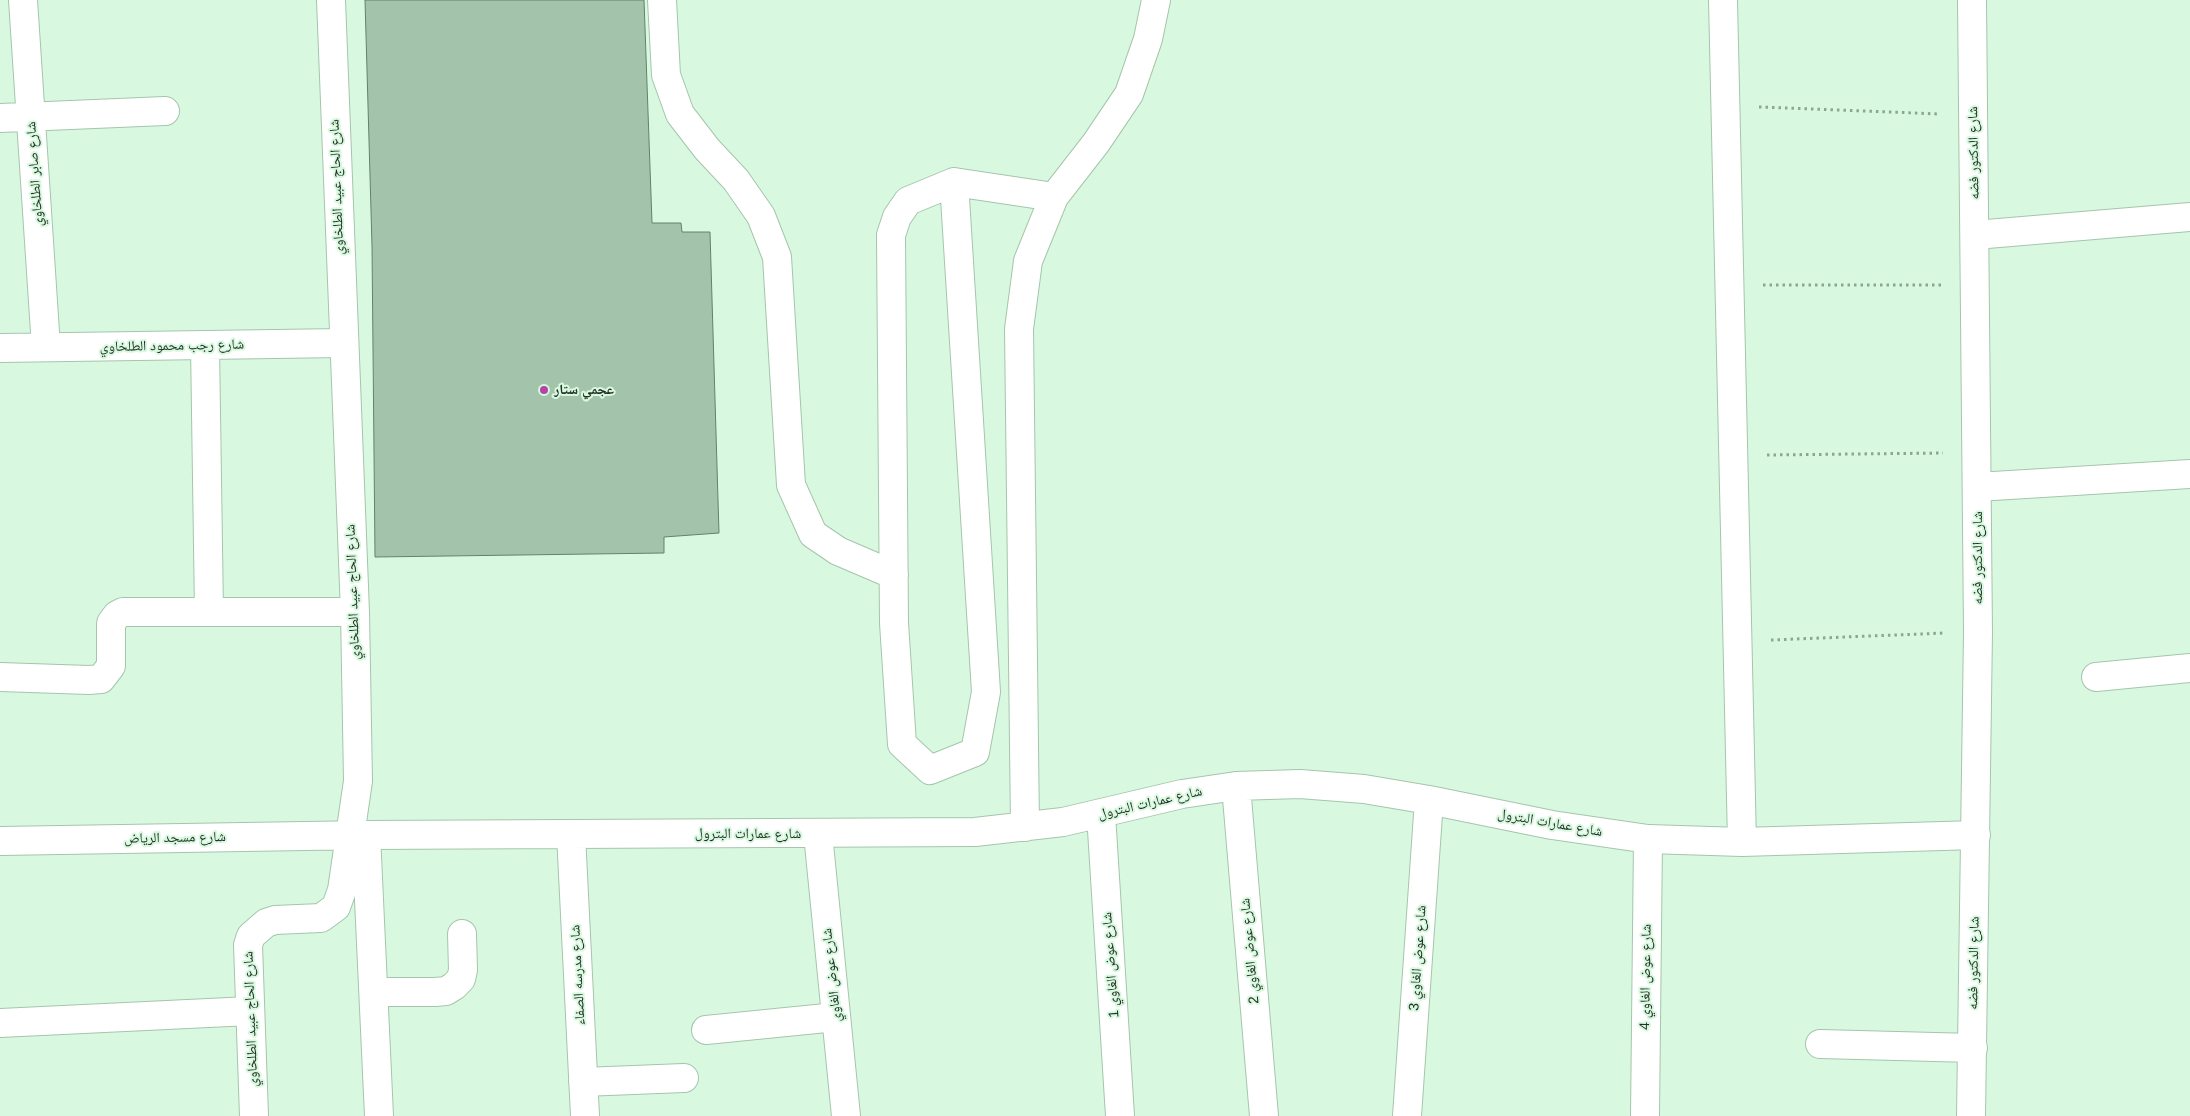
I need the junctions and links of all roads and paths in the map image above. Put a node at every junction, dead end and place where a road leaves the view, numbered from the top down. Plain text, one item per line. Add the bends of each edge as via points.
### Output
1 (23, 0) edge
2 (330, 0) edge
3 (662, 0) edge
4 (1156, 0) edge
5 (1723, 0) edge
6 (1972, 0) edge
7 (1726, 106) junction
8 (165, 111) dead end
9 (1973, 115) junction
10 (31, 117) junction
11 (0, 118) edge
12 (954, 182) junction
13 (1054, 197) junction
14 (2190, 216) edge
15 (1975, 235) junction
16 (1730, 284) junction
17 (1975, 286) junction
18 (343, 343) junction
19 (204, 345) junction
20 (0, 348) edge
21 (46, 348) junction
22 (1976, 452) junction
23 (1734, 456) junction
24 (2190, 474) edge
25 (1977, 487) junction
26 (894, 575) junction
27 (209, 612) junction
28 (355, 612) junction
29 (1978, 632) junction
30 (1738, 641) junction
31 (2190, 668) edge
32 (0, 677) edge
33 (2096, 677) dead end
34 (1236, 786) junction
35 (1429, 800) junction
36 (1101, 814) junction
37 (1025, 827) junction
38 (571, 834) junction
39 (818, 834) junction
40 (358, 835) junction
41 (1976, 835) junction
42 (1648, 839) junction
43 (0, 840) edge
44 (1742, 842) junction
45 (462, 934) dead end
46 (374, 992) junction
47 (250, 1011) junction
48 (836, 1017) junction
49 (0, 1023) edge
50 (706, 1030) dead end
51 (1820, 1044) dead end
52 (1973, 1048) junction
53 (684, 1078) dead end
54 (583, 1082) junction
55 (254, 1116) edge
56 (379, 1116) edge
57 (585, 1116) edge
58 (846, 1116) edge
59 (1120, 1116) edge
60 (1264, 1116) edge
61 (1407, 1116) edge
62 (1645, 1116) edge
63 (1971, 1116) edge

1 - 10 street, شارع صابر الطلخاوي
2 - 18 street, شارع الحاج عبيد الطلخاوي
3 - 26 street via 666,75 680,114 761,216 777,258 791,485 813,534 838,551
4 - 13 street via 1148,39 1129,94
5 - 7 street
6 - 9 street, شارع الدكتور فضه
7 - 9 path
7 - 16 street
8 - 10 street
9 - 15 street, شارع الدكتور فضه
10 - 11 street
10 - 21 street, شارع صابر الطلخاوي
12 - 13 street
12 - 26 street via 908,201 897,217 891,235
12 - 26 street via 986,692 975,752 930,770 902,744
13 - 37 street via 1028,261 1019,329
14 - 15 street
15 - 17 street, شارع الدكتور فضه
16 - 17 path
16 - 23 street
17 - 22 street, شارع الدكتور فضه
18 - 19 street, شارع رجب محمود الطلخاوي
18 - 28 street, شارع الحاج عبيد الطلخاوي
19 - 21 street, شارع رجب محمود الطلخاوي
19 - 27 street
20 - 21 street, شارع رجب محمود الطلخاوي
22 - 23 path
22 - 25 street, شارع الدكتور فضه
23 - 30 street
24 - 25 street
25 - 29 street, شارع الدكتور فضه
27 - 28 street
27 - 32 street via 128,612 117,615 109,628 111,666 101,678
28 - 40 street, شارع الحاج عبيد الطلخاوي
29 - 30 path
29 - 41 street, شارع الدكتور فضه
30 - 44 street
31 - 33 street
34 - 35 street, شارع عمارات البترول via 1300,784 1364,789
34 - 36 street, شارع عمارات البترول via 1141,802
34 - 60 street, شارع عوض الغاوي 2
35 - 42 street, شارع عمارات البترول via 1552,825
35 - 61 street, شارع عوض الغاوي 3
36 - 37 street, شارع عمارات البترول
36 - 59 street, شارع عوض الغاوي 1
37 - 39 street, شارع عمارات البترول via 965,833
38 - 39 street, شارع عمارات البترول
38 - 40 street, شارع عمارات البترول
38 - 54 street, شارع مدرسه الصفاء
39 - 48 street, شارع عوض الغاوي
40 - 43 street, شارع مسجد الرياض
40 - 46 street
40 - 47 street, شارع الحاج عبيد الطلخاوي via 336,907 321,918 266,923 251,936 247,955
41 - 44 street, شارع عمارات البترول
41 - 52 street, شارع الدكتور فضه
42 - 44 street, شارع عمارات البترول
42 - 62 street, شارع عوض الغاوي 4
45 - 46 street via 463,970 461,979 454,986 435,992
46 - 56 street
47 - 49 street
47 - 55 street, شارع الحاج عبيد الطلخاوي
48 - 50 street
48 - 58 street, شارع عوض الغاوي
51 - 52 street
52 - 63 street, شارع الدكتور فضه
53 - 54 street
54 - 57 street, شارع مدرسه الصفاء

